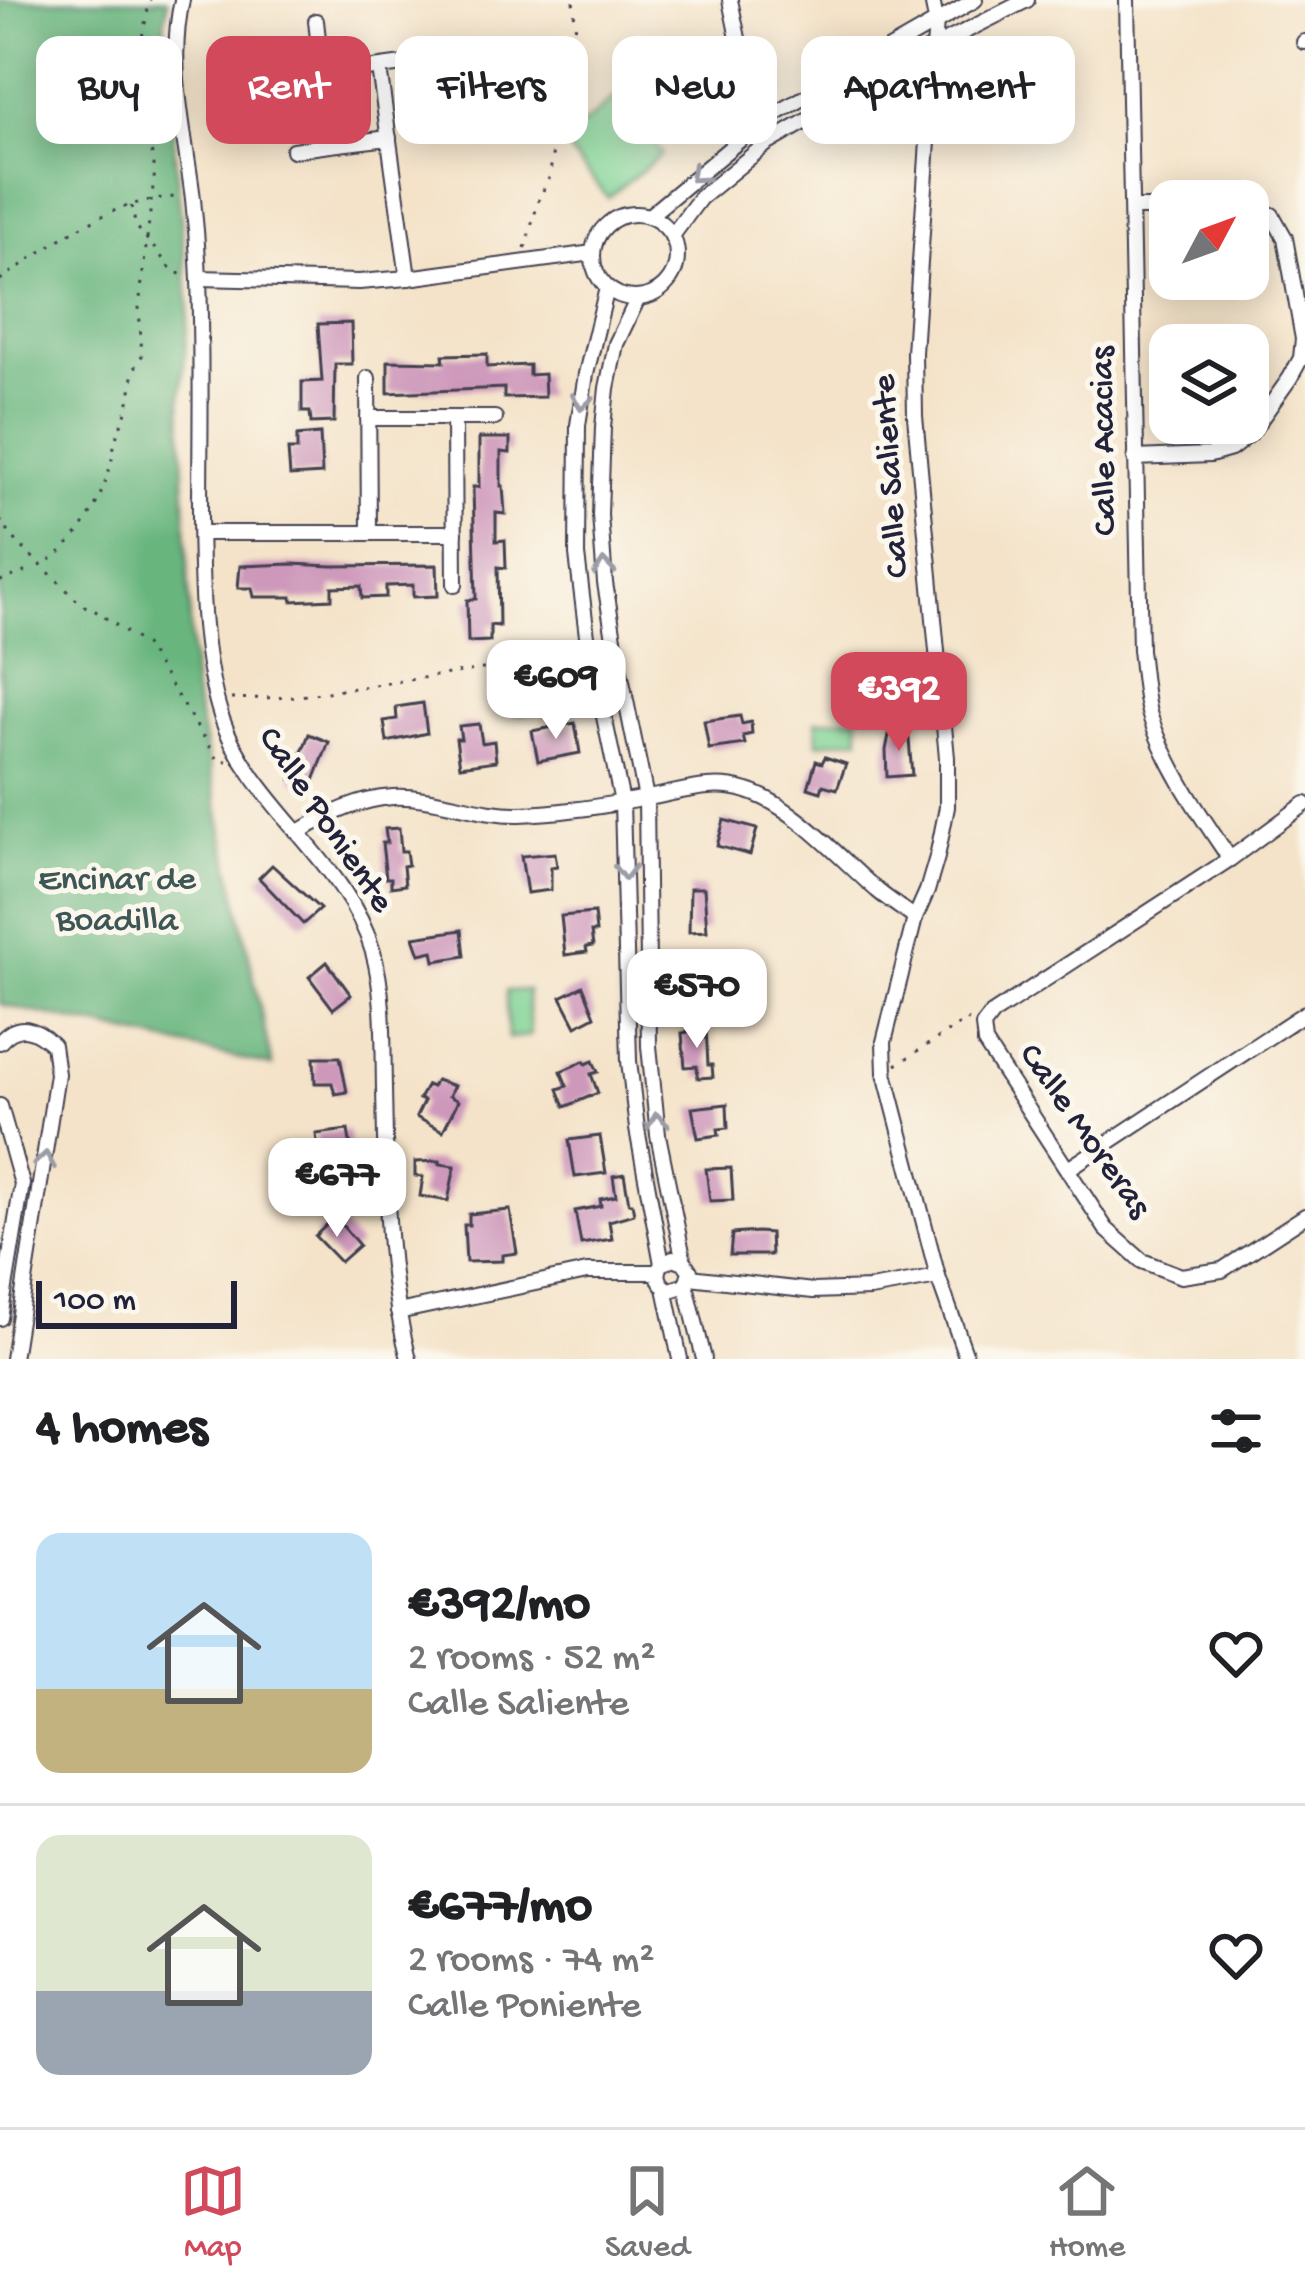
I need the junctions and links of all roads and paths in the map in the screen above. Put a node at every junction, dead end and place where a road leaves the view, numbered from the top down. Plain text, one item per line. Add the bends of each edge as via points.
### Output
1 (150, 0) edge
2 (182, 0) edge
3 (573, 0) edge
4 (730, 0) edge
5 (932, 0) edge
6 (975, 0) edge
7 (1027, 0) edge
8 (1127, 0) edge
9 (936, 20) junction
10 (316, 21) dead end
11 (318, 36) edge
12 (738, 36) edge
13 (935, 36) edge
14 (956, 36) edge
15 (395, 66) edge
16 (380, 68) junction
17 (371, 69) edge
18 (801, 122) edge
19 (389, 138) junction
20 (928, 144) edge
21 (331, 146) joint
22 (293, 150) dead end
23 (193, 197) junction
24 (152, 198) junction
25 (130, 206) junction
26 (1133, 208) junction
27 (1149, 208) edge
28 (1269, 214) edge
29 (649, 216) junction
30 (672, 236) junction
31 (148, 241) junction
32 (592, 253) junction
33 (521, 261) junction
34 (199, 278) junction
35 (408, 278) junction
36 (0, 280) edge
37 (608, 288) junction
38 (638, 298) junction
39 (368, 378) dead end
40 (368, 418) junction
41 (454, 418) junction
42 (496, 418) dead end
43 (1135, 458) junction
44 (0, 520) edge
45 (200, 533) junction
46 (369, 533) junction
47 (455, 533) junction
48 (40, 566) junction
49 (31, 570) dead end
50 (0, 581) edge
51 (455, 585) dead end
52 (590, 653) junction
53 (217, 700) junction
54 (239, 757) junction
55 (646, 798) junction
56 (622, 802) junction
57 (1305, 804) edge
58 (299, 832) junction
59 (1230, 859) junction
60 (915, 918) junction
61 (1305, 1013) edge
62 (982, 1026) junction
63 (0, 1042) edge
64 (885, 1073) junction
65 (0, 1106) edge
66 (1068, 1169) junction
67 (1305, 1216) edge
68 (10, 1250) junction
69 (30, 1254) junction
70 (660, 1268) junction
71 (687, 1275) junction
72 (938, 1277) junction
73 (665, 1288) junction
74 (398, 1312) junction
75 (0, 1318) edge
76 (14, 1359) edge
77 (409, 1359) edge
78 (680, 1359) edge
79 (704, 1359) edge
80 (967, 1359) edge

1 - 24 path via 140,47
2 - 23 street, Calle Poniente via 176,71
3 - 33 path via 577,33 566,109
4 - 12 street
5 - 9 street, Calle Saliente
6 - 9 street
7 - 14 street
8 - 26 street, Calle Acacias
9 - 13 street, Calle Saliente
9 -> 29 street via 760,123
10 - 11 street
15 - 16 street
16 - 17 street
16 - 19 street
18 - 30 street via 700,198
19 - 21 street
19 - 35 street
20 - 60 street, Calle Saliente via 915,416 947,807
21 - 22 street
23 - 24 path
23 - 34 street, Calle Poniente
24 - 25 path
24 - 31 path
25 - 31 path
25 - 36 path via 91,219
26 - 27 street
26 - 43 street, Calle Acacias
28 - 43 street via 1285,238 1303,339 1290,379 1231,448
29 - 30 street
29 - 32 street via 612,220
30 - 38 street via 676,268 668,284
31 - 34 path via 173,271
31 - 48 path via 142,356 110,466 71,544
32 - 33 street
32 - 37 street
33 - 35 street
34 - 35 street
34 - 45 street, Calle Poniente
37 - 38 street
37 -> 52 street via 578,425 577,555
55 -> 38 street via 608,602 600,515 608,388 616,344
39 - 40 street
40 - 41 street
40 - 46 street
41 - 42 street
41 - 47 street
43 - 59 street, Calle Acacias via 1149,713
44 - 48 path
45 - 46 street
45 - 53 street, Calle Poniente
46 - 47 street
47 - 51 street
48 - 54 path via 85,609 145,645 218,760
49 - 50 path
52 - 53 path via 293,697
52 - 56 street
53 - 54 street, Calle Poniente
54 - 58 street, Calle Poniente
55 - 56 street
55 - 60 street via 705,786 753,792
71 -> 55 street via 649,1046
56 - 58 street via 519,814 396,797 327,815
56 -> 70 street via 629,1061
57 - 59 street, Calle Moreras
58 - 74 street, Calle Poniente via 344,890 376,965 387,1238
59 - 62 street, Calle Moreras
60 - 64 street, Calle Saliente via 884,1042
61 - 66 street
62 - 64 path via 966,1020
62 - 66 street, Calle Moreras via 985,1043
69 -> 63 street via 56,1060 53,1045 35,1030 9,1032
64 - 72 street, Calle Saliente
65 - 68 street via 22,1184
66 - 67 street, Calle Moreras via 1106,1228 1142,1261 1181,1276 1222,1270
68 - 69 street
68 - 75 street
69 - 76 street
70 - 71 street via 673,1258
70 - 73 street
70 - 74 street via 586,1272
71 - 72 street via 813,1292
71 - 73 street via 676,1290
71 - 79 street
72 - 80 street, Calle Saliente
73 - 78 street
74 - 77 street, Calle Poniente

